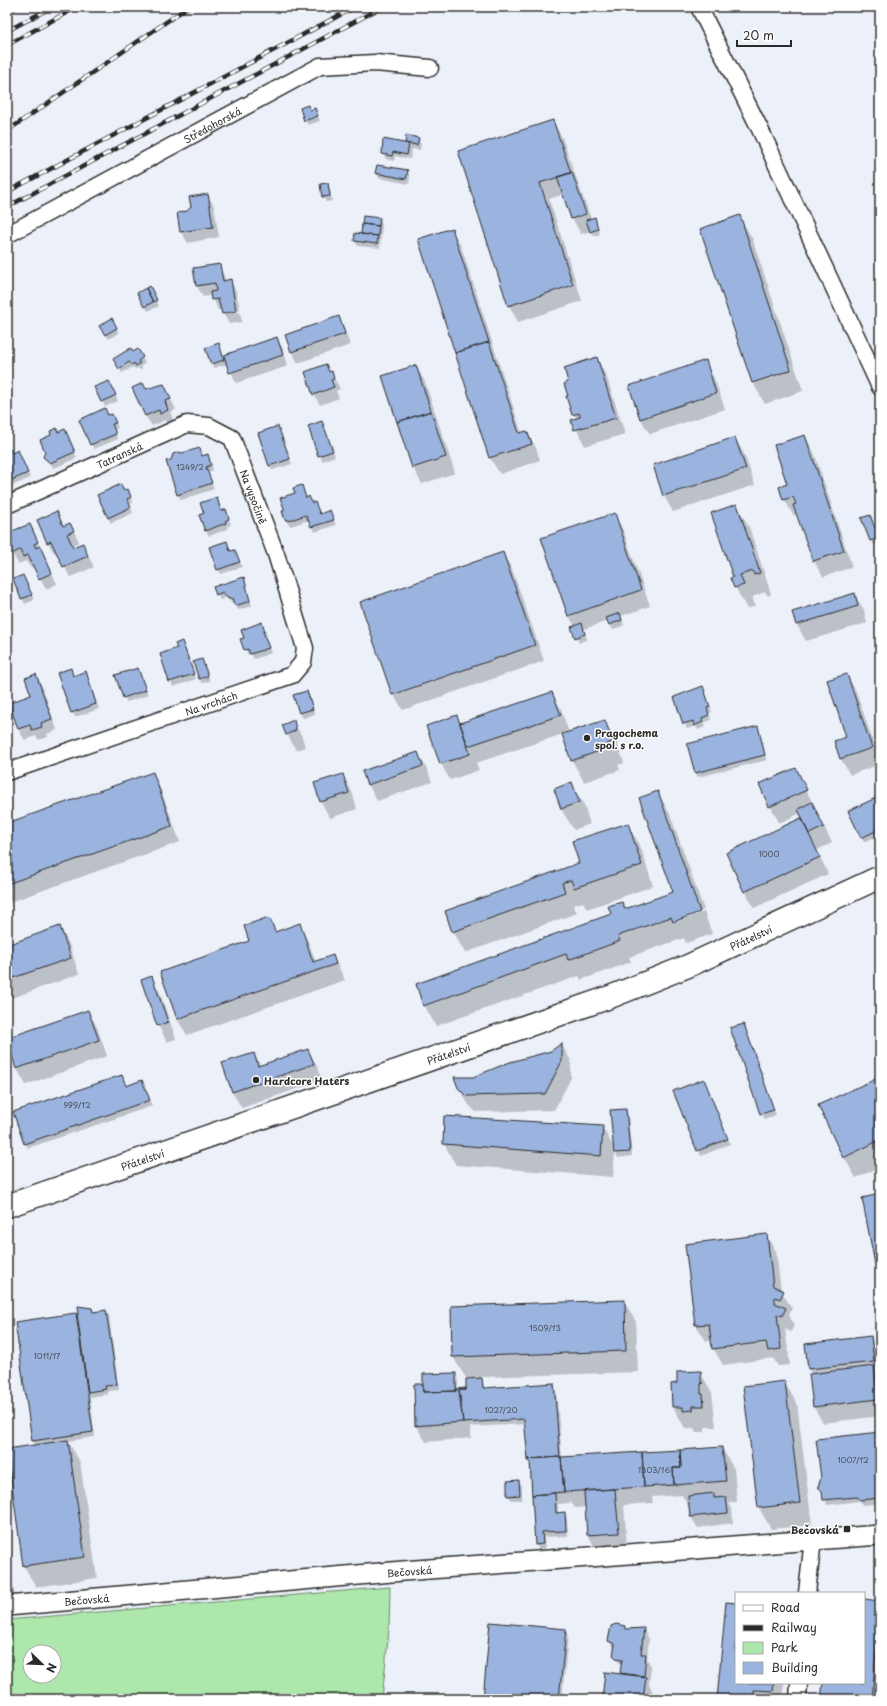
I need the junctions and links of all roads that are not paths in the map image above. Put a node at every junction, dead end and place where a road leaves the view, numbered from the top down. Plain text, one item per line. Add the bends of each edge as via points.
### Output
1 (699, 7) edge
2 (430, 68) dead end
3 (7, 235) edge
4 (880, 387) edge
5 (232, 438) joint
6 (7, 505) edge
7 (276, 554) joint
8 (7, 772) edge
9 (880, 877) edge
10 (7, 1206) edge
11 (880, 1535) edge
12 (812, 1539) junction
13 (808, 1592) edge
14 (7, 1606) edge
15 (799, 1684) edge
16 (798, 1699) edge

1 - 4 street via 759,127
2 - 3 street, Středohorská via 375,63 320,66
5 - 6 street, Tatranská via 209,426 187,424
5 - 7 street, Na vysočině
7 - 8 street, Na vrchách via 305,648 303,662 292,675
9 - 10 main road, Přátelství via 688,966 610,997
11 - 12 street, Bečovská
12 - 13 street
12 - 14 street, Bečovská via 403,1571
15 - 16 street

